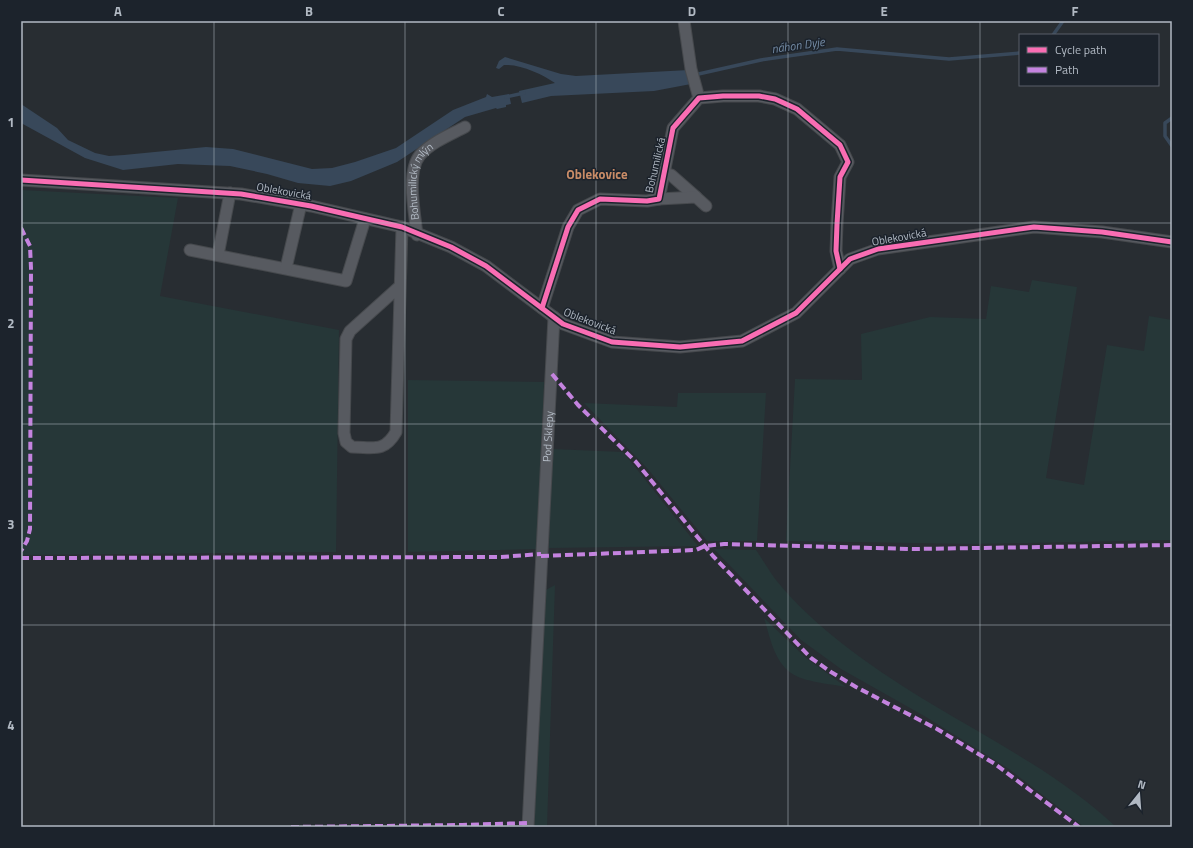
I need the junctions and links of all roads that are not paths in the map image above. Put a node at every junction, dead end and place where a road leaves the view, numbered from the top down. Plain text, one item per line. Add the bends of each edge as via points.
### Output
1 (684, 21) edge
2 (699, 98) junction
3 (465, 127) dead end
4 (664, 174) junction
5 (21, 180) edge
6 (230, 193) junction
7 (696, 197) junction
8 (659, 199) junction
9 (301, 204) junction
10 (706, 206) dead end
11 (365, 219) junction
12 (402, 228) junction
13 (417, 235) junction
14 (1172, 242) edge
15 (190, 250) dead end
16 (218, 255) junction
17 (286, 268) junction
18 (840, 269) junction
19 (400, 286) junction
20 (542, 308) junction
21 (554, 317) junction
22 (528, 827) edge

1 - 2 street via 691,69
2 - 4 street, Bohumilická via 674,128
2 - 18 street via 759,96 775,99 797,109 840,146 848,162 840,178 836,224 836,251
3 - 13 street, Bohumilický mlýn via 428,149 420,156 414,168 412,184
4 - 7 street, Bohumilická via 671,175
4 - 8 street, Bohumilická
5 - 6 street, Oblekovická
6 - 9 street, Oblekovická
6 - 16 street
7 - 8 street, Bohumilická
7 - 10 street, Bohumilická
8 - 20 street, Bohumilická via 600,199 578,210 568,227
9 - 11 street, Oblekovická
9 - 17 street
11 - 12 street, Oblekovická
11 - 17 street via 346,281
12 - 13 street, Oblekovická
12 - 19 street
13 - 20 street, Oblekovická via 451,247 486,266
14 - 18 street, Oblekovická via 1102,232 1034,227 878,249 850,259
15 - 16 street
16 - 17 street
18 - 21 street, Oblekovická via 796,313 742,341 680,347 612,342 563,324
19 - 19 street via 396,432 390,443 381,448 352,447 346,442 344,433 346,339 350,331
20 - 21 street, Oblekovická
21 - 22 street, Pod Sklepy

